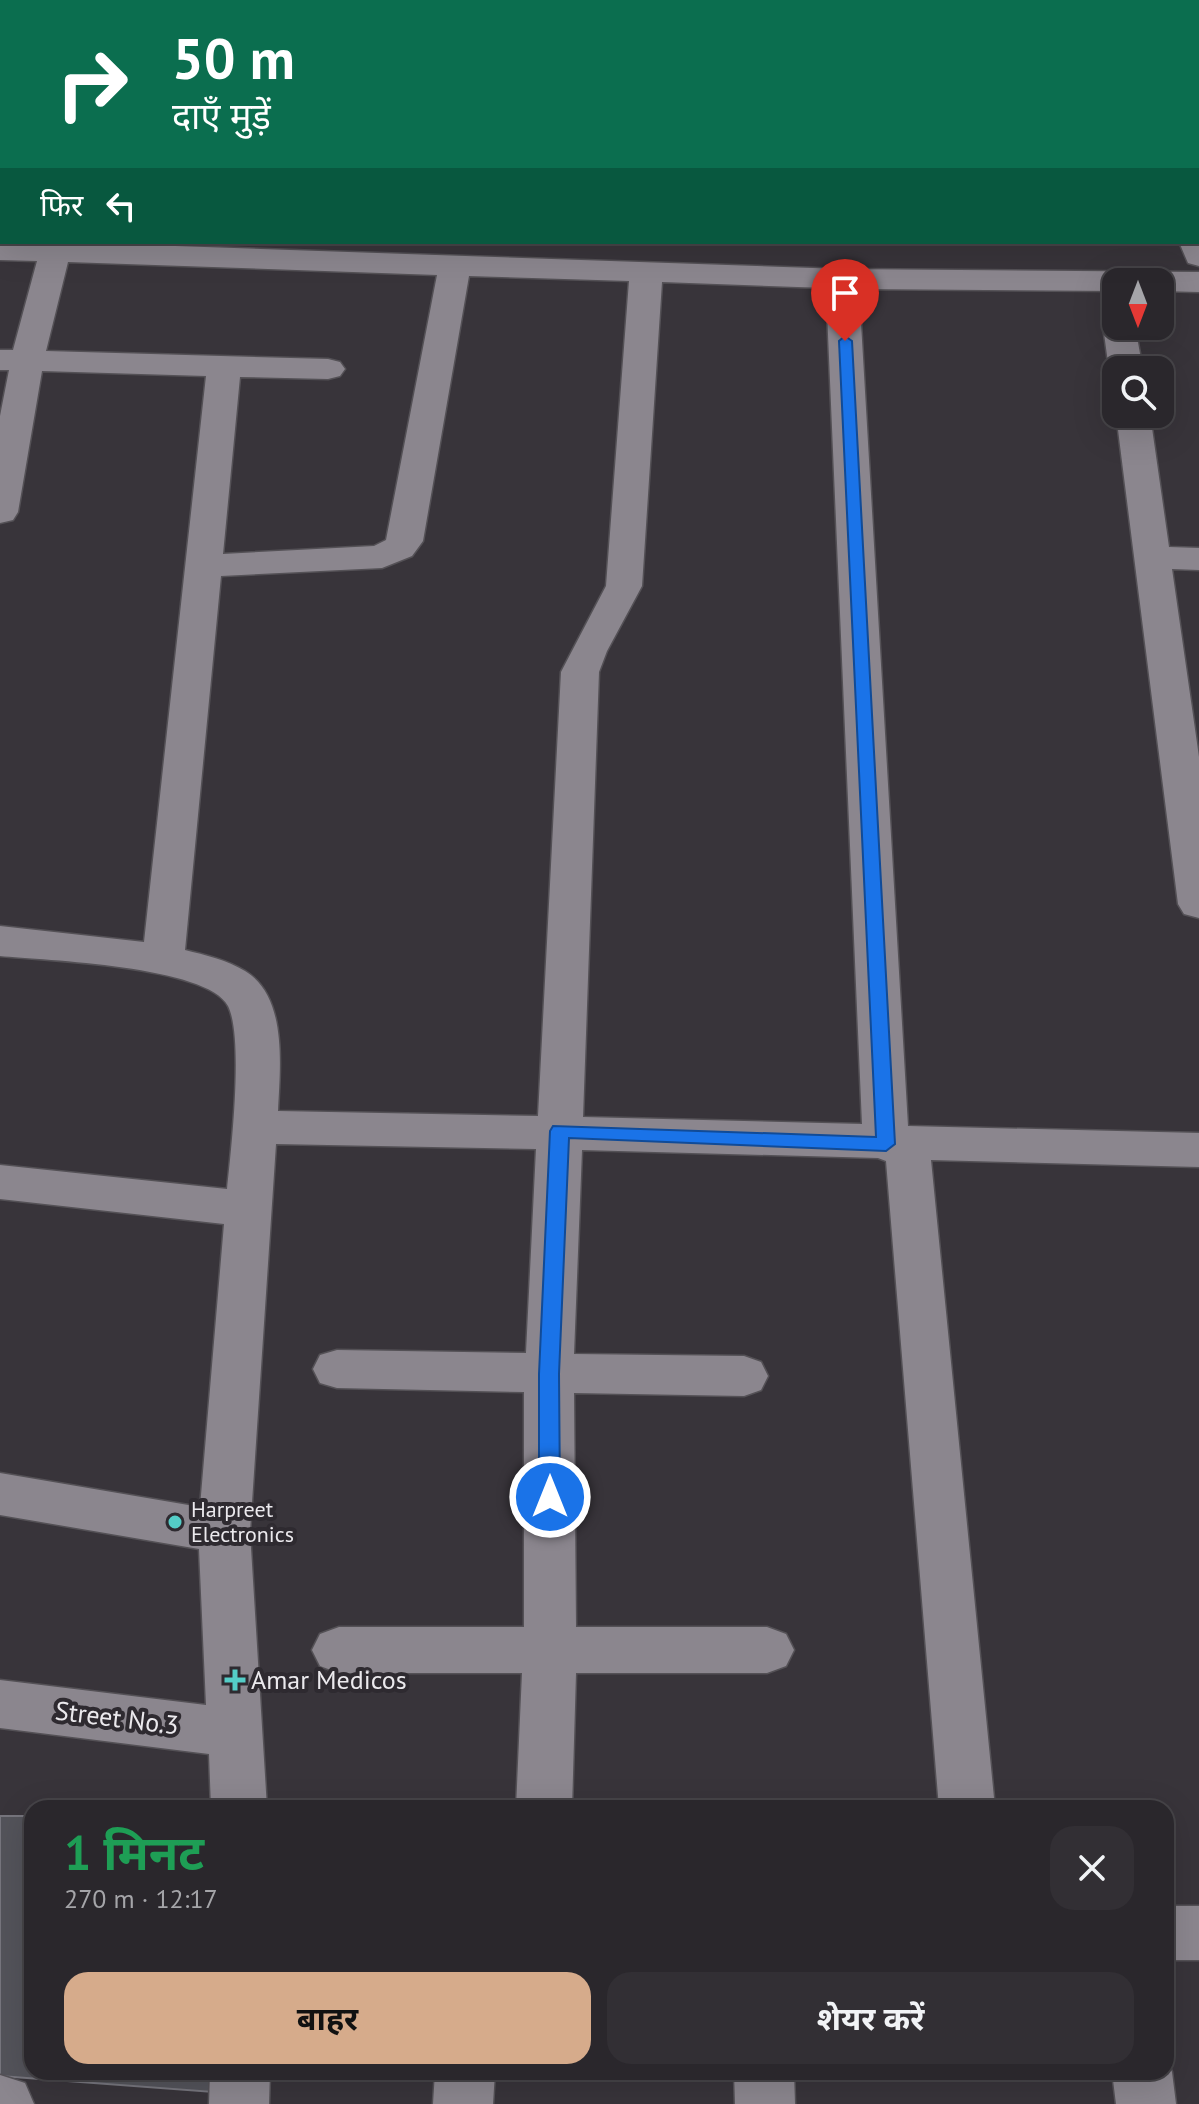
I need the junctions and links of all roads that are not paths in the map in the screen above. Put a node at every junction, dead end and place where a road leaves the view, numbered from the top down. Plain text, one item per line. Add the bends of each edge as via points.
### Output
1 (0, 250) edge
2 (55, 252) junction
3 (455, 266) junction
4 (646, 273) junction
5 (842, 279) junction
6 (1102, 280) edge
7 (1174, 281) edge
8 (1199, 282) edge
9 (14, 361) edge
10 (224, 369) junction
11 (328, 369) dead end
12 (1135, 428) edge
13 (0, 512) edge
14 (1153, 557) junction
15 (1199, 559) edge
16 (205, 566) junction
17 (1199, 904) edge
18 (0, 941) edge
19 (163, 959) junction
20 (256, 1127) junction
21 (560, 1131) junction
22 (896, 1144) junction
23 (1199, 1150) edge
24 (0, 1182) edge
25 (248, 1209) junction
26 (337, 1369) dead end
27 (549, 1374) junction
28 (744, 1376) dead end
29 (0, 1494) edge
30 (224, 1532) junction
31 (339, 1650) dead end
32 (550, 1650) junction
33 (767, 1650) dead end
34 (0, 1704) edge
35 (235, 1733) junction
36 (239, 1800) edge
37 (544, 1800) edge
38 (966, 1800) edge
39 (1174, 1933) edge
40 (1199, 1933) edge
41 (240, 2080) edge
42 (464, 2080) edge
43 (764, 2080) edge
44 (1143, 2080) edge
45 (239, 2104) edge
46 (463, 2104) edge
47 (765, 2104) edge
48 (1146, 2104) edge

1 - 2 street
2 - 3 street
2 - 9 street
3 - 4 street
3 - 16 street via 405,541 382,557
4 - 5 street
4 - 21 street via 624,586 580,672
5 - 6 street
5 - 22 street
7 - 8 street
9 - 10 street
9 - 13 street
10 - 11 street
10 - 16 street
12 - 14 street
14 - 15 street
14 - 17 street
16 - 19 street
18 - 19 street
19 - 20 street via 232,981 246,996 255,1019
20 - 21 street
20 - 25 street
21 - 22 street
21 - 27 street
22 - 23 street
22 - 38 street
24 - 25 street
25 - 30 street
26 - 27 street
27 - 28 street
27 - 32 street
29 - 30 street
30 - 35 street
31 - 32 street
32 - 33 street
32 - 37 street
34 - 35 street, Street No.3
35 - 36 street
39 - 40 street
41 - 45 street
42 - 46 street
43 - 47 street
44 - 48 street

